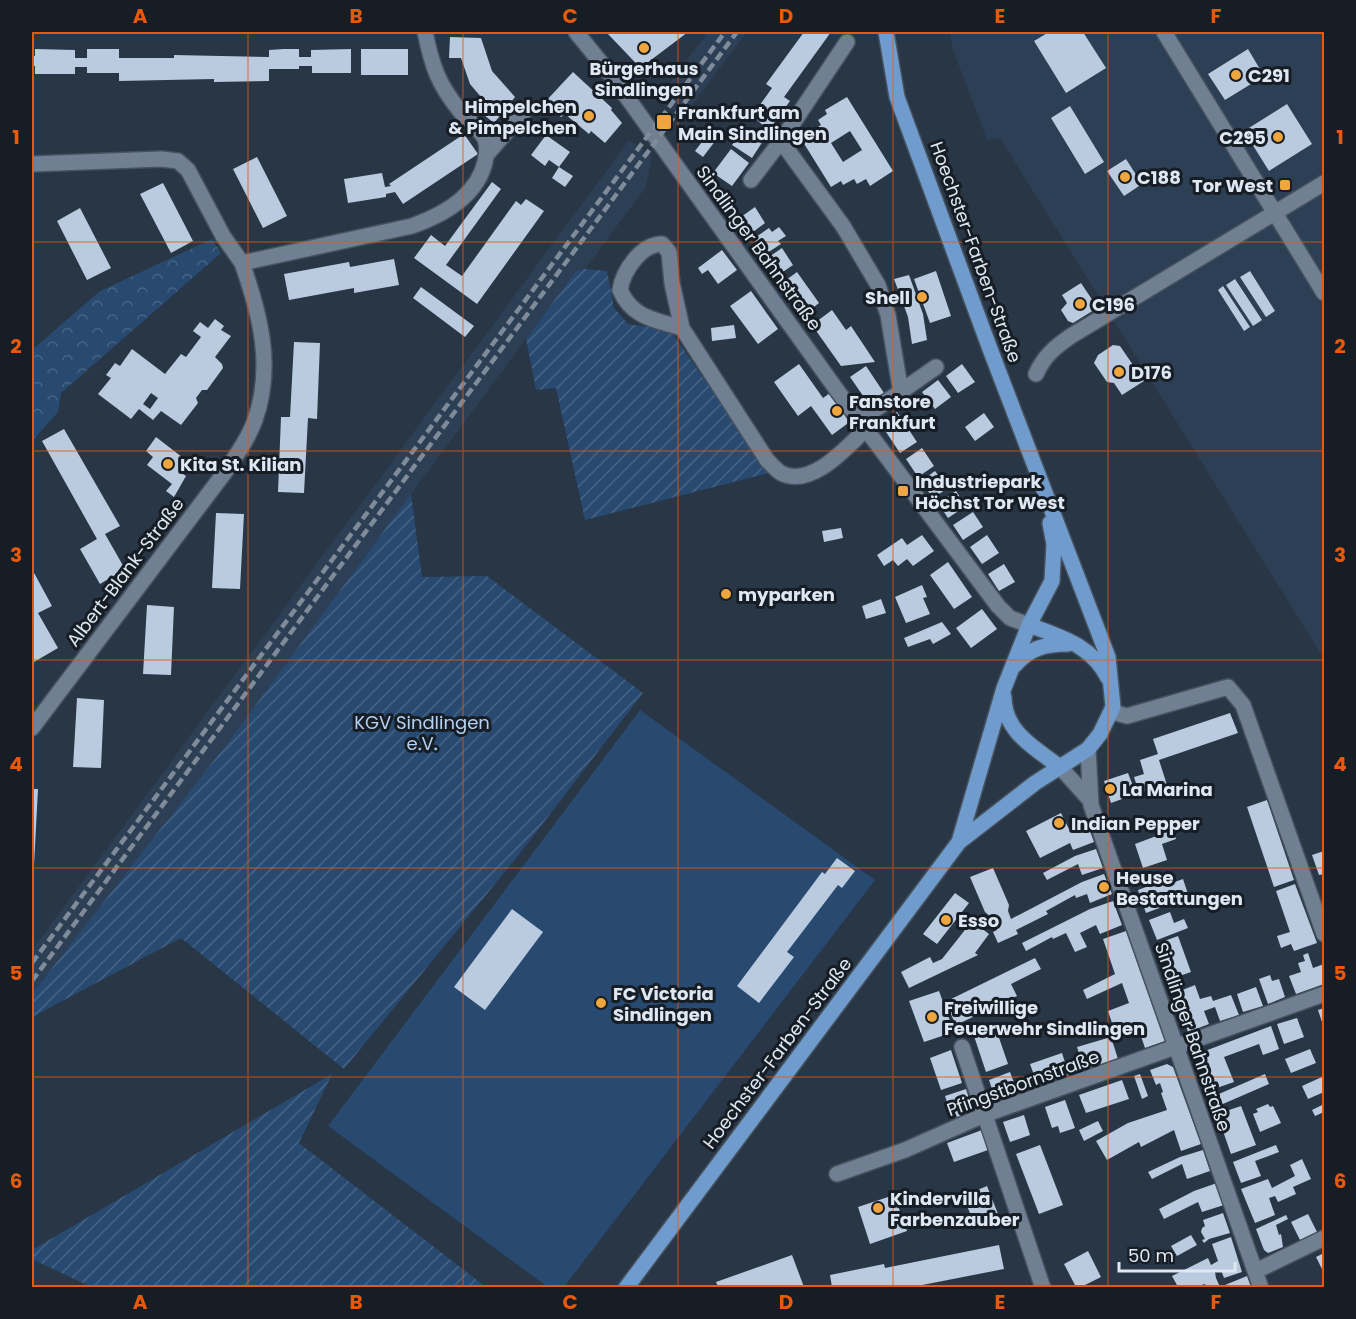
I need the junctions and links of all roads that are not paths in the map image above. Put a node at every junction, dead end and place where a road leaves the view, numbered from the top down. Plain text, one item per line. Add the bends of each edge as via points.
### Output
1 (425, 32) edge
2 (576, 32) edge
3 (886, 32) edge
4 (1164, 32) edge
5 (847, 42) dead end
6 (528, 107) dead end
7 (781, 141) junction
8 (488, 153) junction
9 (32, 164) edge
10 (751, 180) dead end
11 (1324, 183) edge
12 (1276, 213) junction
13 (242, 263) junction
14 (1324, 293) edge
15 (682, 328) junction
16 (936, 368) dead end
17 (1036, 374) dead end
18 (901, 393) junction
19 (863, 425) junction
20 (1041, 482) junction
21 (1029, 625) junction
22 (1075, 644) junction
23 (1011, 670) junction
24 (1112, 686) junction
25 (1004, 688) junction
26 (1112, 712) junction
27 (32, 728) edge
28 (1031, 745) junction
29 (1091, 745) junction
30 (1060, 767) junction
31 (1089, 799) junction
32 (959, 842) junction
33 (1324, 934) edge
34 (1324, 994) edge
35 (962, 1047) dead end
36 (1176, 1048) junction
37 (984, 1116) junction
38 (837, 1174) dead end
39 (1324, 1238) edge
40 (1256, 1271) junction
41 (626, 1287) edge
42 (1043, 1287) edge
43 (1261, 1287) edge

1 - 8 street via 432,64 446,93 484,138
2 - 19 street, Sindlinger Bahnstraße
3 - 20 main road, Hoechster-Farben-Straße via 897,97
4 - 12 street
5 - 7 street
6 - 8 street
7 - 10 street
7 - 18 street via 843,226 878,285 888,315
8 - 13 street via 482,174 468,193 433,218
9 - 13 street, Albert-Blank-Straße via 178,161 188,170
11 - 12 street
12 - 14 street
12 - 17 street via 1071,336 1049,352
13 - 27 street, Albert-Blank-Straße via 263,332 265,363 255,420 225,472
15 - 15 street via 669,252 662,243 653,243 624,275 620,290 640,316
15 - 19 street via 767,460 780,472 790,476 809,474 830,464
16 - 18 street
18 - 19 street
19 - 21 street, Sindlinger Bahnstraße via 998,606 1010,618
20 - 21 main road, Hoechster-Farben-Straße via 1054,544 1053,571 1052,581
20 - 24 main road, Hoechster-Farben-Straße via 1108,657
21 - 22 main road
21 - 23 main road, Hoechster-Farben-Straße
22 - 23 main road via 1038,647
22 - 24 main road via 1101,663
23 - 25 main road, Hoechster-Farben-Straße
24 - 26 main road, Hoechster-Farben-Straße
25 - 28 main road via 1008,719 1014,731
25 - 32 main road, Hoechster-Farben-Straße
26 - 29 main road, Hoechster-Farben-Straße
26 - 33 street via 1127,716 1228,687 1243,705
28 - 29 main road via 1059,753
28 - 30 main road
29 - 30 main road, Hoechster-Farben-Straße
29 - 31 street, Sindlinger Bahnstraße
30 - 31 street, Sindlinger Bahnstraße
30 - 32 main road, Hoechster-Farben-Straße
31 - 36 street, Sindlinger Bahnstraße
32 - 41 main road, Hoechster-Farben-Straße
34 - 36 street, Pfingstbornstraße
35 - 37 street
36 - 37 street, Pfingstbornstraße
36 - 40 street, Sindlinger Bahnstraße
37 - 38 street, Pfingstbornstraße
37 - 42 street
39 - 40 street
40 - 43 street, Sindlinger Bahnstraße

